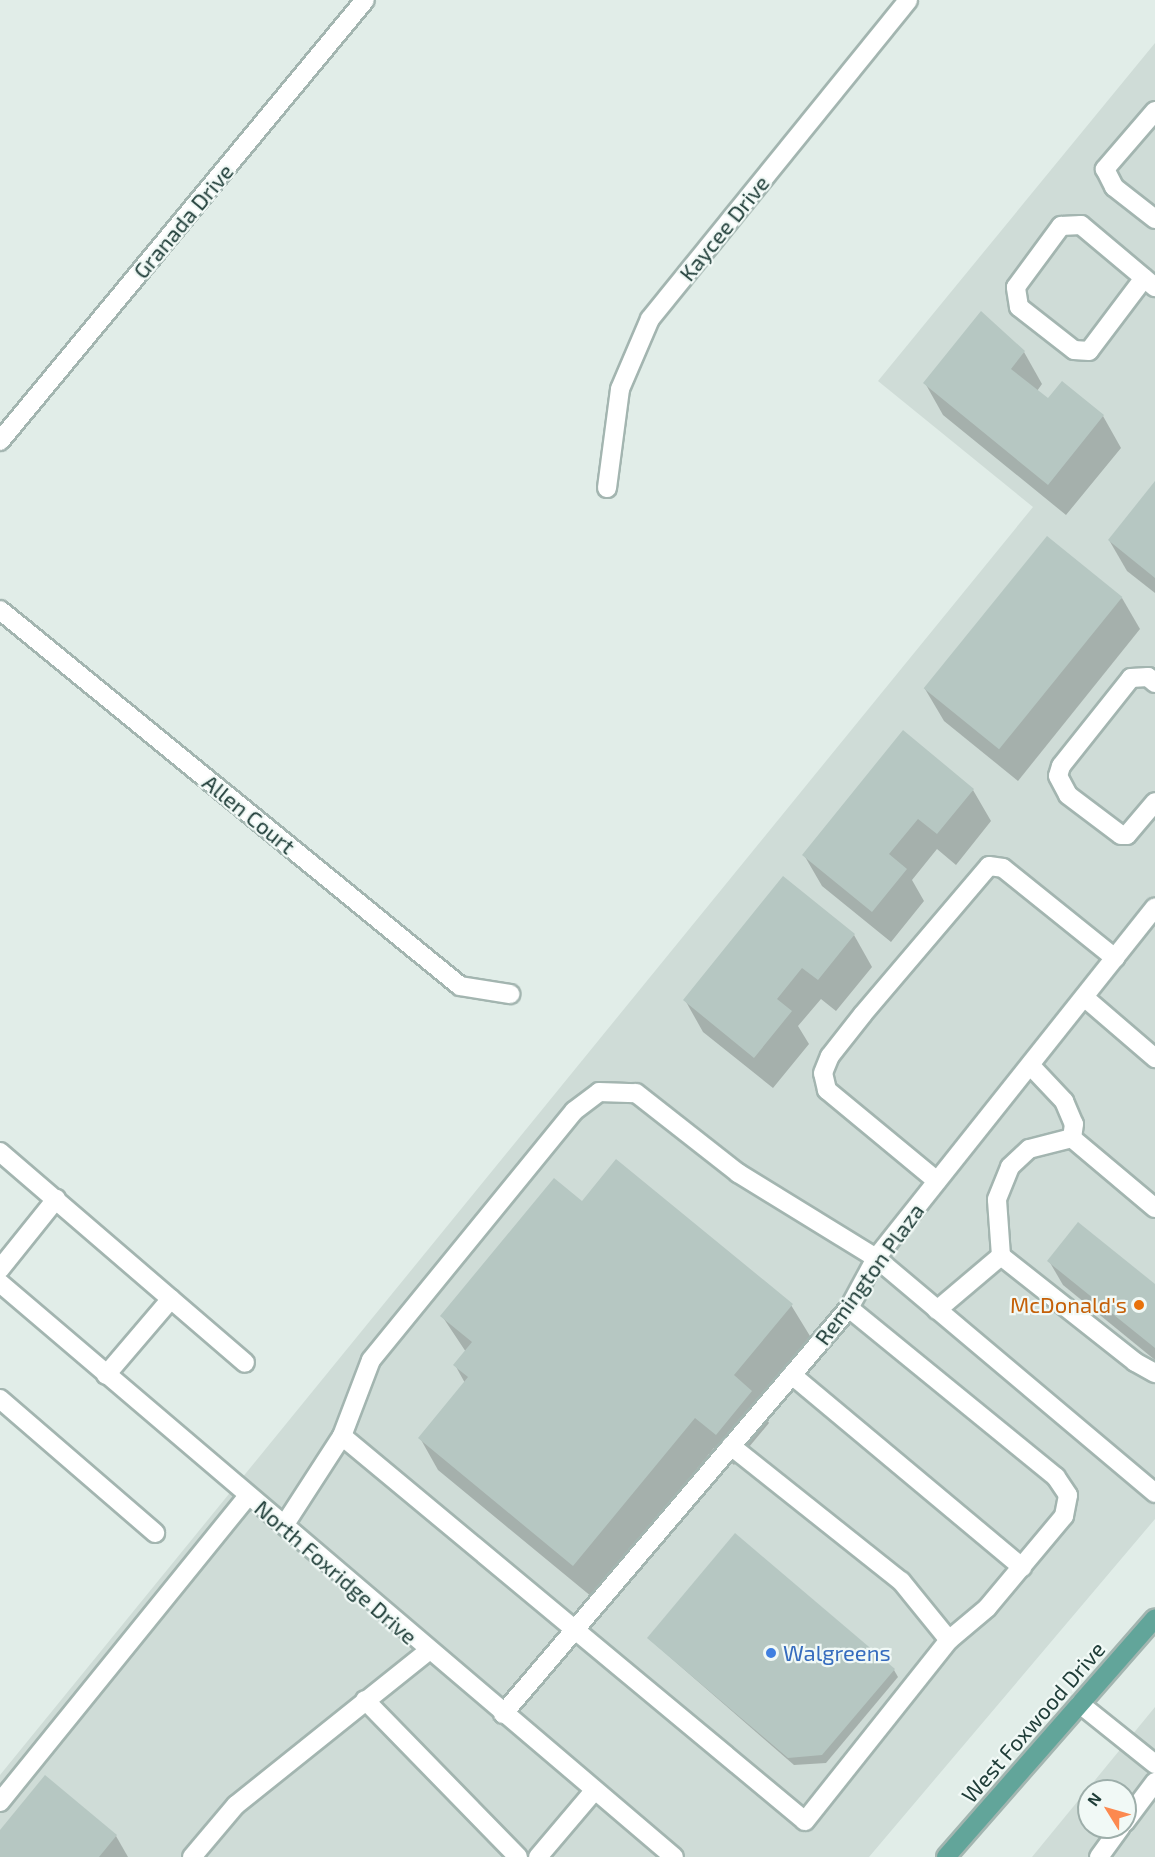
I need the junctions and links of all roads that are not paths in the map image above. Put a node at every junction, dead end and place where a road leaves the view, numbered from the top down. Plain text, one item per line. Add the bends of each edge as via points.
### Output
1 (365, 0) edge
2 (908, 0) edge
3 (1155, 111) edge
4 (1155, 219) edge
5 (1149, 282) edge
6 (0, 441) edge
7 (607, 488) dead end
8 (0, 610) edge
9 (1155, 683) edge
10 (1155, 802) edge
11 (1155, 907) edge
12 (1115, 958) junction
13 (510, 994) dead end
14 (1084, 997) junction
15 (1155, 1058) edge
16 (1030, 1065) junction
17 (1072, 1138) junction
18 (0, 1152) edge
19 (937, 1181) junction
20 (56, 1199) junction
21 (1155, 1208) edge
22 (1001, 1256) junction
23 (876, 1258) junction
24 (0, 1269) edge
25 (0, 1283) edge
26 (171, 1299) junction
27 (849, 1308) junction
28 (938, 1310) junction
29 (245, 1363) dead end
30 (1155, 1373) edge
31 (792, 1375) junction
32 (106, 1376) junction
33 (0, 1399) edge
34 (342, 1436) junction
35 (731, 1446) junction
36 (1155, 1493) edge
37 (248, 1496) junction
38 (285, 1524) junction
39 (155, 1533) dead end
40 (1022, 1567) junction
41 (1155, 1618) edge
42 (574, 1630) junction
43 (949, 1640) junction
44 (428, 1651) junction
45 (365, 1700) junction
46 (1080, 1704) junction
47 (502, 1714) junction
48 (1155, 1764) edge
49 (1155, 1782) edge
50 (594, 1791) junction
51 (0, 1802) edge
52 (1137, 1806) edge
53 (1112, 1839) edge
54 (192, 1857) edge
55 (518, 1857) edge
56 (538, 1857) edge
57 (674, 1857) edge
58 (946, 1857) edge
59 (1099, 1857) edge

1 - 6 street, Granada Drive
2 - 7 street, Kaycee Drive via 650,319 620,390
3 - 4 street via 1105,169 1114,187
5 - 5 street via 1089,351 1074,350 1019,307 1016,287 1061,226 1081,225
8 - 13 street, Allen Court via 460,986
9 - 10 street via 1148,677 1131,678 1061,766 1058,776 1068,795 1121,835 1127,835
11 - 12 street, Remington Plaza
12 - 14 street, Remington Plaza
12 - 19 street via 1003,868 989,866 863,1014 830,1056 823,1073 827,1090
14 - 15 street
14 - 16 street, Remington Plaza
16 - 17 street via 1064,1101 1074,1124
16 - 19 street, Remington Plaza
17 - 21 street
17 - 22 street via 1029,1149 1011,1167 997,1200
18 - 20 street
19 - 23 street, Remington Plaza
20 - 24 street
20 - 26 street
22 - 28 street
22 - 30 street via 1135,1362
23 - 27 street, Remington Plaza
23 - 28 street
23 - 34 street via 738,1173 636,1093 599,1092 574,1112 371,1360
25 - 32 street, North Foxridge Drive
26 - 29 street
26 - 32 street
27 - 31 street, Remington Plaza
27 - 40 street via 1056,1477 1068,1495 1064,1516
28 - 36 street
31 - 35 street, Remington Plaza
31 - 40 street
32 - 37 street, North Foxridge Drive
33 - 39 street
34 - 38 street
34 - 42 street
35 - 42 street, Remington Plaza
35 - 43 street via 902,1581
37 - 38 street, North Foxridge Drive
37 - 51 street
38 - 44 street, North Foxridge Drive
40 - 43 street via 987,1608
41 - 46 main road, West Foxwood Drive
42 - 43 street via 805,1821
42 - 47 street, Remington Plaza
44 - 45 street
44 - 47 street, North Foxridge Drive
45 - 54 street via 236,1805
45 - 55 street
46 - 48 street
46 - 58 main road, West Foxwood Drive
47 - 50 street, North Foxridge Drive
49 - 52 street
50 - 56 street
50 - 57 street, North Foxridge Drive
53 - 59 street

